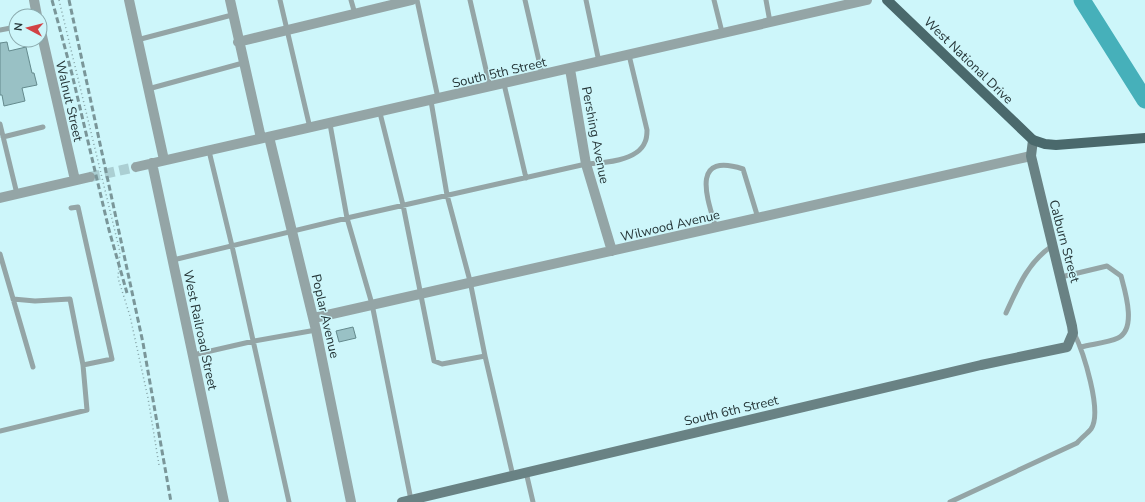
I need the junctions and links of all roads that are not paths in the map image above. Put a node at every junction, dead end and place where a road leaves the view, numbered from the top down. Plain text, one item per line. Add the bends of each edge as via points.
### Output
1 (129, 0) edge
2 (230, 0) edge
3 (280, 0) edge
4 (351, 0) edge
5 (412, 0) edge
6 (417, 0) edge
7 (470, 0) edge
8 (525, 0) edge
9 (586, 0) edge
10 (714, 0) edge
11 (766, 0) edge
12 (867, 0) edge
13 (888, 0) edge
14 (355, 14) junction
15 (232, 15) junction
16 (770, 22) junction
17 (287, 30) junction
18 (722, 32) junction
19 (137, 40) junction
20 (238, 42) junction
21 (45, 48) edge
22 (629, 55) junction
23 (599, 62) junction
24 (243, 63) junction
25 (570, 69) junction
26 (542, 75) junction
27 (504, 84) junction
28 (148, 88) junction
29 (490, 88) junction
30 (435, 100) junction
31 (380, 113) junction
32 (0, 124) edge
33 (330, 124) junction
34 (43, 127) dead end
35 (310, 128) junction
36 (3, 137) junction
37 (265, 137) junction
38 (1145, 138) edge
39 (1033, 140) junction
40 (209, 151) junction
41 (1031, 156) junction
42 (164, 160) junction
43 (152, 163) junction
44 (586, 164) junction
45 (136, 167) tunnel mouth
46 (90, 176) tunnel mouth
47 (526, 178) junction
48 (75, 180) junction
49 (17, 194) junction
50 (447, 195) junction
51 (0, 198) edge
52 (403, 205) junction
53 (71, 208) dead end
54 (347, 218) junction
55 (758, 218) junction
56 (716, 228) junction
57 (292, 231) junction
58 (232, 246) junction
59 (1052, 246) junction
60 (612, 251) junction
61 (0, 254) edge
62 (173, 260) junction
63 (1061, 277) junction
64 (470, 281) junction
65 (421, 294) junction
66 (13, 299) junction
67 (372, 304) junction
68 (1006, 313) dead end
69 (314, 318) junction
70 (316, 330) junction
71 (1073, 333) junction
72 (254, 341) junction
73 (1081, 347) junction
74 (193, 355) junction
75 (485, 356) junction
76 (84, 365) junction
77 (34, 367) dead end
78 (0, 431) edge
79 (526, 472) junction
80 (513, 476) junction
81 (423, 500) edge
82 (407, 501) edge
83 (224, 502) edge
84 (289, 502) edge
85 (351, 502) edge
86 (533, 502) edge
87 (950, 502) edge

1 - 19 street
2 - 15 street, Poplar Avenue
3 - 17 lane
4 - 14 lane
5 - 14 street
6 - 30 lane
7 - 29 lane
8 - 26 lane
9 - 23 lane
10 - 18 lane
11 - 16 lane
12 - 16 street, South 5th Street
13 - 39 main road, West National Drive
14 - 17 street
15 - 19 lane
15 - 20 street, Poplar Avenue
16 - 18 street, South 5th Street
17 - 20 street
17 - 35 lane
18 - 22 street, South 5th Street
19 - 28 street
20 - 24 street, Poplar Avenue
21 - 48 street, Walnut Street
22 - 23 street, South 5th Street
22 - 44 lane via 647,130 646,141 639,150 623,159
23 - 25 street, South 5th Street
24 - 28 lane
24 - 37 street, Poplar Avenue
25 - 26 street, South 5th Street
25 - 44 street, Pershing Avenue
26 - 27 street, South 5th Street
27 - 29 street, South 5th Street
27 - 47 lane
28 - 42 street
29 - 30 street, South 5th Street
30 - 31 street, South 5th Street
30 - 50 lane
31 - 33 street, South 5th Street
31 - 52 lane
32 - 36 lane
33 - 35 street, South 5th Street
33 - 54 lane
34 - 36 lane
35 - 37 street, South 5th Street
36 - 49 lane
37 - 40 street, South 5th Street
37 - 57 street, Poplar Avenue
38 - 39 main road via 1056,145
39 - 41 street, Calburn Street
40 - 42 street, South 5th Street
40 - 58 lane
41 - 55 street, Wilwood Avenue
41 - 59 street, Calburn Street
42 - 43 street, South 5th Street
43 - 45 street, South 5th Street
43 - 62 street, West Railroad Street
44 - 47 lane
44 - 60 street, Pershing Avenue
46 - 48 street
47 - 50 lane
48 - 49 street
49 - 51 street
50 - 52 lane
50 - 64 lane
52 - 54 lane
52 - 65 lane
53 - 76 lane via 78,206 112,359
54 - 57 lane
54 - 67 lane
55 - 56 street, Wilwood Avenue
55 - 56 lane via 743,168 720,165 709,170 705,178
56 - 60 street, Wilwood Avenue
57 - 58 lane
57 - 69 street, Poplar Avenue
58 - 62 lane
58 - 72 lane
59 - 63 street, Calburn Street
59 - 68 lane via 1033,261
60 - 64 street, Wilwood Avenue
61 - 66 lane
62 - 74 street, West Railroad Street
63 - 71 street, Calburn Street
63 - 73 lane via 1107,266 1122,276 1128,305 1126,330 1119,338
64 - 65 street, Wilwood Avenue
64 - 75 lane
65 - 67 street, Wilwood Avenue
65 - 75 lane via 434,361 442,364
66 - 76 lane via 70,299
66 - 77 lane
67 - 69 street, Wilwood Avenue
67 - 82 lane
69 - 70 street, Poplar Avenue
70 - 72 lane
70 - 85 street, Poplar Avenue
71 - 73 lane
71 - 79 street, South 6th Street via 1067,347 981,364
72 - 74 lane
72 - 84 lane
73 - 87 lane via 1091,384 1095,413 1091,429 1077,442
74 - 83 street, West Railroad Street
75 - 80 lane
76 - 78 lane via 87,410
79 - 80 street, South 6th Street
79 - 86 lane
80 - 81 street, South 6th Street
81 - 82 street, South 6th Street

